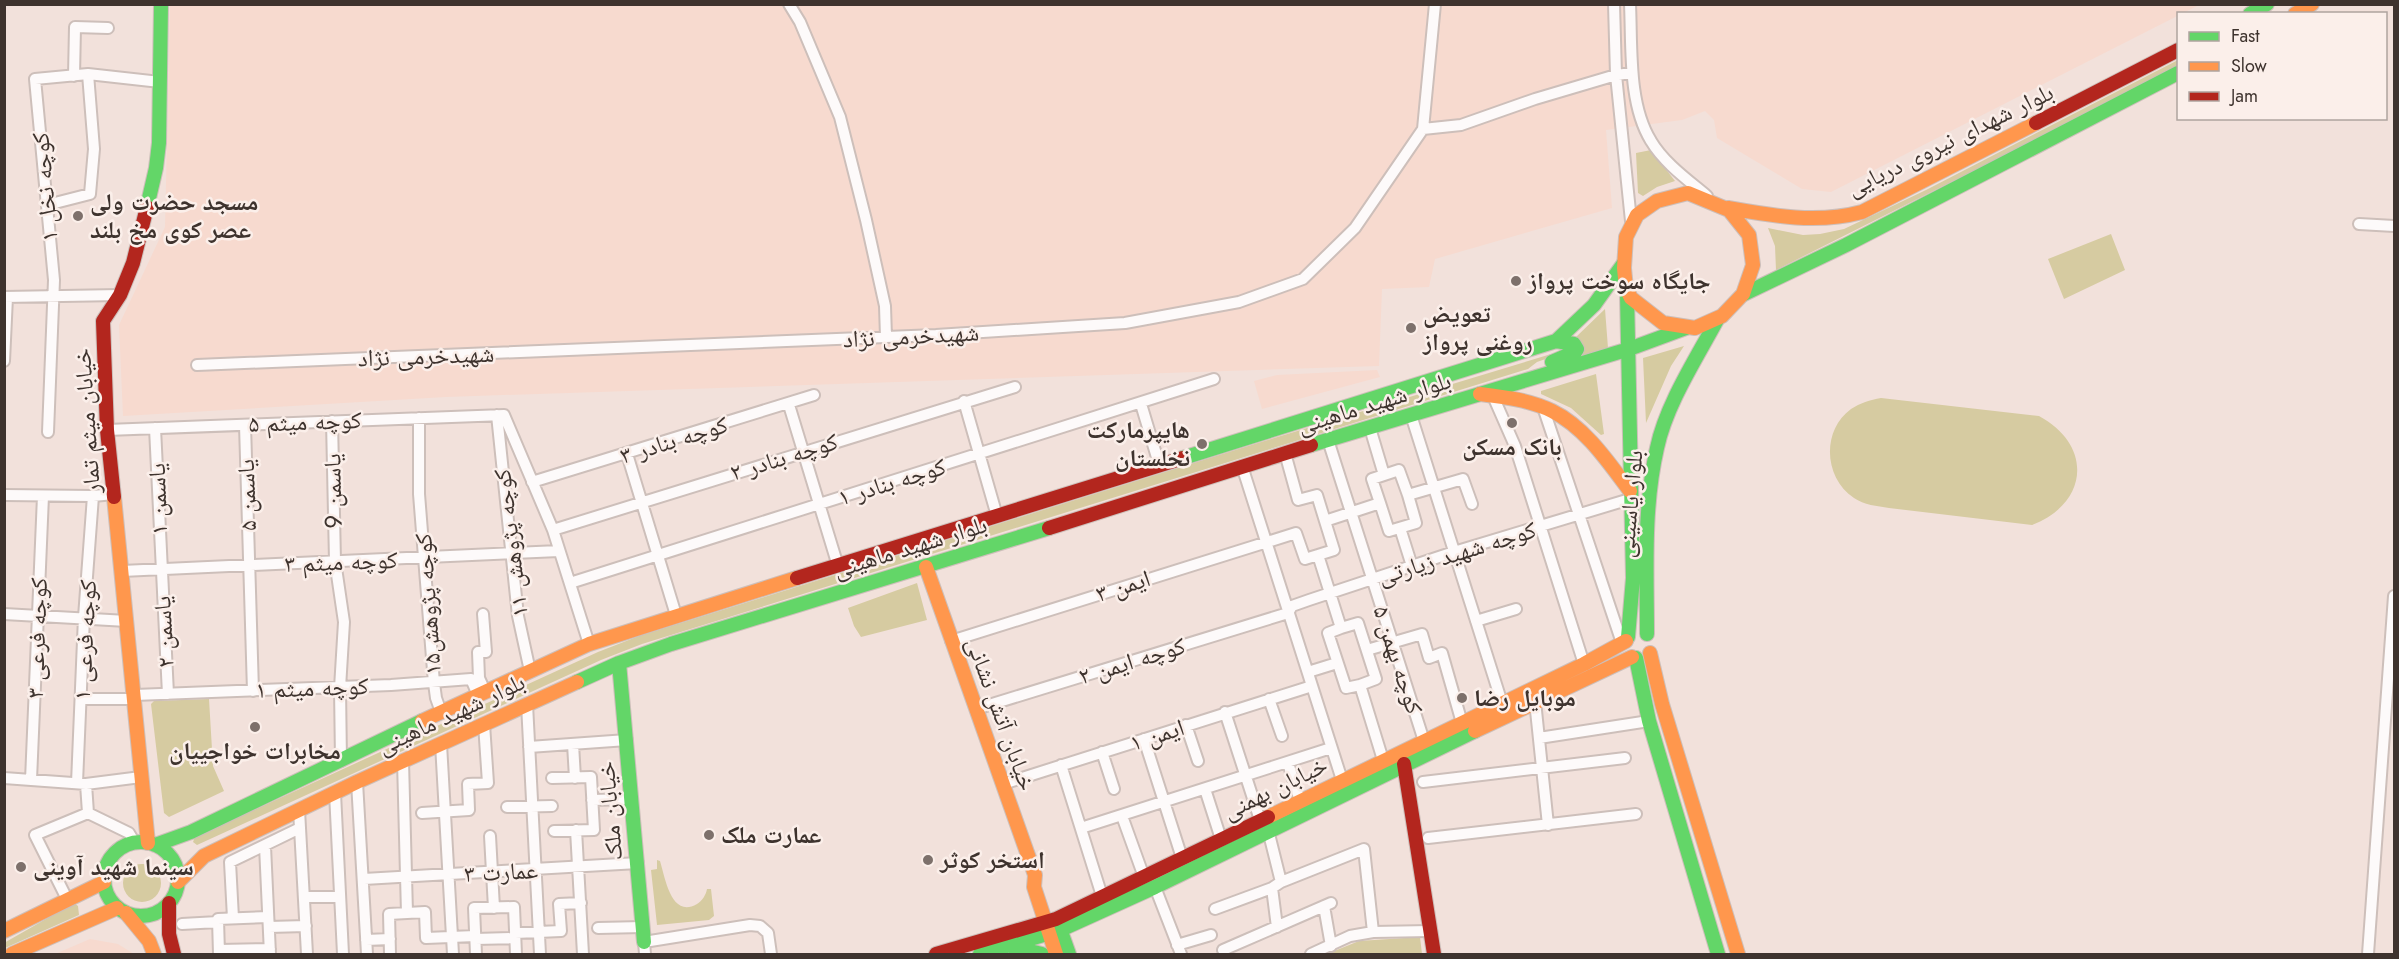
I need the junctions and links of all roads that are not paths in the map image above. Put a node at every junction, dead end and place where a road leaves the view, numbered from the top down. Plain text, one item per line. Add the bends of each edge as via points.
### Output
1 (160, 4) edge
2 (789, 4) edge
3 (1435, 4) edge
4 (1614, 4) edge
5 (1630, 4) edge
6 (2267, 4) edge
7 (2312, 4) edge
8 (2253, 12) edge
9 (2298, 12) edge
10 (108, 28) dead end
11 (2177, 51) edge
12 (88, 74) junction
13 (1632, 74) junction
14 (1616, 75) junction
15 (2177, 75) edge
16 (74, 76) junction
17 (160, 82) junction
18 (1422, 129) junction
19 (1710, 198) junction
20 (47, 205) junction
21 (1728, 208) junction
22 (1631, 221) junction
23 (2359, 224) dead end
24 (2394, 226) edge
25 (1624, 262) junction
26 (1627, 294) junction
27 (1744, 294) junction
28 (120, 295) junction
29 (53, 296) junction
30 (6, 297) edge
31 (1717, 320) junction
32 (1686, 328) junction
33 (886, 337) junction
34 (1556, 340) junction
35 (1629, 350) junction
36 (4, 361) edge
37 (197, 364) dead end
38 (1214, 379) dead end
39 (1527, 380) junction
40 (1015, 387) dead end
41 (814, 395) dead end
42 (1487, 395) junction
43 (964, 401) junction
44 (1141, 404) junction
45 (789, 405) junction
46 (1544, 410) junction
47 (500, 415) junction
48 (1411, 415) junction
49 (419, 418) junction
50 (332, 421) junction
51 (245, 425) junction
52 (155, 428) junction
53 (1370, 428) junction
54 (107, 430) junction
55 (48, 432) dead end
56 (1328, 440) junction
57 (804, 451) junction
58 (1285, 453) junction
59 (627, 454) junction
60 (980, 454) junction
61 (1159, 464) junction
62 (1242, 466) junction
63 (1384, 475) junction
64 (532, 482) junction
65 (1433, 487) junction
66 (114, 494) junction
67 (4, 495) edge
68 (1408, 495) junction
69 (1630, 495) junction
70 (43, 496) junction
71 (93, 496) junction
72 (640, 502) junction
73 (1380, 503) junction
74 (820, 504) junction
75 (1472, 504) dead end
76 (1351, 512) junction
77 (997, 516) junction
78 (1578, 516) junction
79 (1325, 521) junction
80 (1542, 526) junction
81 (553, 530) junction
82 (1394, 530) junction
83 (1265, 541) junction
84 (559, 551) junction
85 (1454, 552) junction
86 (513, 554) junction
87 (656, 554) junction
88 (1318, 555) junction
89 (425, 558) junction
90 (335, 561) junction
91 (250, 566) junction
92 (838, 566) junction
93 (1412, 566) junction
94 (926, 567) junction
95 (160, 569) junction
96 (122, 571) junction
97 (1372, 580) junction
98 (570, 583) junction
99 (1330, 593) junction
100 (2394, 596) edge
101 (1516, 609) dead end
102 (1288, 613) junction
103 (4, 614) edge
104 (483, 614) dead end
105 (39, 615) junction
106 (676, 615) junction
107 (84, 617) junction
108 (127, 621) junction
109 (1476, 621) junction
110 (1341, 628) junction
111 (1647, 634) junction
112 (951, 640) junction
113 (1625, 640) junction
114 (1392, 643) junction
115 (589, 644) junction
116 (1367, 650) junction
117 (1650, 653) junction
118 (1634, 657) junction
119 (619, 663) junction
120 (1337, 663) junction
121 (1584, 664) junction
122 (530, 671) junction
123 (1308, 672) junction
124 (475, 678) junction
125 (434, 683) junction
126 (1360, 685) junction
127 (1311, 686) junction
128 (340, 688) junction
129 (253, 691) junction
130 (482, 693) junction
131 (168, 694) junction
132 (134, 697) junction
133 (82, 699) junction
134 (1269, 699) junction
135 (1535, 701) junction
136 (1502, 703) junction
137 (527, 704) junction
138 (976, 709) junction
139 (441, 712) junction
140 (1225, 712) junction
141 (1649, 721) junction
142 (1462, 723) junction
143 (484, 724) junction
144 (1186, 725) junction
145 (1282, 736) dead end
146 (1539, 738) junction
147 (1144, 739) junction
148 (627, 740) junction
149 (1424, 741) junction
150 (441, 744) junction
151 (573, 744) junction
152 (529, 747) junction
153 (1331, 748) junction
154 (1102, 752) junction
155 (1624, 758) dead end
156 (1383, 760) junction
157 (341, 761) junction
158 (403, 761) junction
159 (1198, 761) dead end
160 (1288, 763) junction
161 (1404, 764) junction
162 (1061, 765) junction
163 (1542, 767) junction
164 (1245, 776) junction
165 (141, 777) junction
166 (4, 778) edge
167 (552, 778) dead end
168 (575, 778) junction
169 (31, 780) junction
170 (1342, 780) junction
171 (357, 782) junction
172 (1422, 782) dead end
173 (81, 783) junction
174 (1003, 784) junction
175 (1114, 789) dead end
176 (1205, 789) junction
177 (335, 793) junction
178 (632, 799) junction
179 (592, 800) junction
180 (1300, 801) junction
181 (1165, 802) junction
182 (552, 806) dead end
183 (507, 807) dead end
184 (531, 807) junction
185 (299, 810) junction
186 (445, 812) junction
187 (88, 813) junction
188 (422, 813) dead end
189 (1636, 814) dead end
190 (1122, 816) junction
191 (1264, 825) junction
192 (1548, 825) junction
193 (300, 828) junction
194 (1081, 828) junction
195 (576, 830) junction
196 (554, 831) dead end
197 (191, 832) junction
198 (490, 836) dead end
199 (1428, 838) dead end
200 (1221, 839) junction
201 (146, 844) junction
202 (265, 846) junction
203 (204, 856) junction
204 (1182, 858) junction
205 (638, 863) junction
206 (579, 867) junction
207 (534, 870) junction
208 (492, 872) junction
209 (448, 875) junction
210 (406, 877) junction
211 (1144, 877) junction
212 (364, 879) junction
213 (104, 882) junction
214 (178, 882) junction
215 (1276, 885) junction
216 (1155, 887) junction
217 (1102, 896) junction
218 (305, 897) junction
219 (340, 897) junction
220 (68, 901) junction
221 (169, 903) junction
222 (581, 903) junction
223 (494, 908) junction
224 (1215, 909) dead end
225 (122, 911) junction
226 (407, 913) junction
227 (233, 918) junction
228 (87, 920) junction
229 (218, 922) junction
230 (268, 922) junction
231 (182, 924) dead end
232 (306, 926) junction
233 (643, 927) junction
234 (1053, 927) junction
235 (1277, 927) junction
236 (598, 928) dead end
237 (4, 931) edge
238 (1430, 931) junction
239 (539, 932) junction
240 (1373, 932) junction
241 (169, 934) junction
242 (515, 935) junction
243 (1211, 935) dead end
244 (452, 937) junction
245 (475, 937) junction
246 (390, 939) junction
247 (366, 940) junction
248 (1010, 946) junction
249 (1331, 946) junction
250 (152, 948) edge
251 (645, 948) edge
252 (1179, 950) edge
253 (1222, 950) dead end
254 (219, 952) edge
255 (270, 952) edge
256 (12, 954) edge
257 (174, 954) edge
258 (308, 954) edge
259 (343, 954) edge
260 (367, 954) edge
261 (390, 954) edge
262 (453, 954) edge
263 (476, 954) edge
264 (516, 954) edge
265 (540, 954) edge
266 (583, 954) edge
267 (771, 954) edge
268 (936, 954) edge
269 (980, 954) edge
270 (1042, 954) edge
271 (1056, 954) edge
272 (1069, 954) edge
273 (1311, 954) edge
274 (1434, 954) edge
275 (1718, 954) edge
276 (1738, 954) edge
277 (2368, 954) edge

1 - 17 main road, خیابان میثم تمار
2 - 33 street via 840,117 885,306
3 - 18 street, شهیدخرمی نژاد
4 - 14 street
5 - 13 street
6 - 8 main road
7 - 9 main road
10 - 16 street via 75,27
11 - 21 main road, بلوار شهدای نیروی دریایی via 1863,212 1801,219
12 - 16 street
12 - 17 street
12 - 20 street via 94,149 90,194
13 - 14 street
13 - 19 street via 1643,127 1652,144
14 - 18 street via 1461,125
14 - 22 street
15 - 27 main road, بلوار شهدای نیروی دریایی
16 - 20 street, کوچه نخل ۱ via 35,79
17 - 28 main road, خیابان میثم تمار via 156,168 142,230
18 - 33 street, شهیدخرمی نژاد via 1355,228 1303,279 1239,302 1125,323
19 - 21 main road
19 - 22 main road via 1689,194 1667,196 1647,206
20 - 29 street, کوچه نخل ۱
21 - 27 main road via 1750,239 1754,258 1752,277
22 - 25 main road via 1624,241
23 - 24 street
25 - 26 main road
25 - 34 main road, بلوار شهید ماهینی via 1587,315
26 - 32 main road via 1642,312 1663,324
26 - 35 main road, بلوار یاسینی
27 - 31 main road via 1733,309
28 - 29 street
28 - 54 main road, خیابان میثم تمار via 103,321
29 - 30 street
29 - 55 street, کوچه نخل ۱
30 - 36 street
31 - 32 main road
31 - 111 main road, بلوار یاسینی via 1674,402 1657,446 1647,510
32 - 35 main road, بلوار شهید ماهینی
33 - 37 street, شهیدخرمی نژاد
34 - 39 main road via 1574,344 1577,349 1538,367
34 - 61 main road, بلوار شهید ماهینی
35 - 39 main road, بلوار شهید ماهینی
35 - 69 main road, بلوار یاسینی
38 - 44 street, کوچه بنادر ۱
39 - 42 main road, بلوار شهید ماهینی
40 - 43 street, کوچه بنادر ۲
41 - 45 street, کوچه بنادر ۳
42 - 46 main road via 1522,401
42 - 48 main road, بلوار شهید ماهینی
42 - 80 street via 1515,446
43 - 57 street, کوچه بنادر ۲
43 - 60 street
44 - 60 street, کوچه بنادر ۱
44 - 61 street
45 - 57 street
45 - 59 street, کوچه بنادر ۳
46 - 69 main road via 1560,416 1599,450
46 - 78 street
47 - 49 street, کوچه میثم ۵
47 - 64 street
47 - 86 street, کوچه پژوهش ۱۱
48 - 53 main road, بلوار شهید ماهینی
48 - 65 street
49 - 50 street, کوچه میثم ۵
49 - 89 street, کوچه پژوهش۱۵ via 419,494
50 - 51 street, کوچه میثم ۵
50 - 90 street, یاسمن 9
51 - 52 street, کوچه میثم ۵
51 - 91 street, یاسمن ۵
52 - 54 street, کوچه میثم ۵
52 - 95 street, یاسمن ۱
53 - 56 main road, بلوار شهید ماهینی
53 - 63 street
54 - 66 main road, خیابان میثم تمار
56 - 58 main road, بلوار شهید ماهینی
56 - 76 street, کوچه بهمن ۵
57 - 72 street, کوچه بنادر ۲
57 - 74 street
58 - 62 main road, بلوار شهید ماهینی
58 - 79 street via 1298,500 1317,495
59 - 64 street, کوچه بنادر ۳
59 - 72 street
60 - 74 street, کوچه بنادر ۱
60 - 77 street
61 - 77 main road, بلوار شهید ماهینی
62 - 83 street
62 - 94 main road, بلوار شهید ماهینی
63 - 68 street via 1400,470
63 - 73 street via 1372,479
64 - 81 street
65 - 68 street
65 - 75 street via 1463,479
65 - 85 street
66 - 71 street
66 - 96 main road, خیابان میثم تمار
67 - 70 street
68 - 82 street via 1416,523
69 - 78 street, کوچه شهید زیارتی
69 - 113 main road, بلوار یاسینی via 1633,578
70 - 71 street
70 - 105 street, کوچه فرعی ۳
71 - 107 street, کوچه فرعی ۱
72 - 81 street, کوچه بنادر ۲
72 - 87 street
73 - 76 street
73 - 82 street
74 - 87 street, کوچه بنادر ۱
74 - 92 street
76 - 79 street
76 - 97 street, کوچه بهمن ۵
77 - 92 main road, بلوار شهید ماهینی
78 - 80 street, کوچه شهید زیارتی
78 - 113 street
79 - 88 street via 1334,550
80 - 85 street, کوچه شهید زیارتی
80 - 121 street
81 - 84 street
82 - 93 street
83 - 88 street, ایمن ۳ via 1296,532 1305,559
83 - 102 street
83 - 112 street, ایمن ۳
84 - 86 street, کوچه میثم ۳
84 - 98 street
85 - 93 street, کوچه شهید زیارتی
85 - 109 street
86 - 89 street, کوچه میثم ۳
86 - 122 street, کوچه پژوهش ۱۱ via 518,616
87 - 98 street, کوچه بنادر ۱
87 - 106 street
88 - 99 street
89 - 90 street, کوچه میثم ۳
89 - 125 street, کوچه پژوهش۱۵
90 - 91 street, کوچه میثم ۳
90 - 128 street, یاسمن 9 via 344,622
91 - 95 street, کوچه میثم ۳
91 - 129 street, یاسمن ۵
92 - 106 main road, بلوار شهید ماهینی
93 - 97 street, کوچه شهید زیارتی
94 - 112 main road, خیابان آتش نشانی
94 - 119 main road, بلوار شهید ماهینی
95 - 96 street, کوچه میثم ۳
95 - 131 street, یاسمن ۲
96 - 108 main road, خیابان میثم تمار
97 - 99 street, کوچه شهید زیارتی
97 - 114 street, کوچه بهمن ۵
98 - 115 street
99 - 102 street, کوچه شهید زیارتی via 1292,606
99 - 110 street
100 - 277 street
101 - 109 street
102 - 123 street
102 - 138 street, کوچه ایمن ۲
103 - 105 street
104 - 124 street via 486,652 478,652
105 - 107 street
105 - 169 street, کوچه فرعی ۳
106 - 115 main road, بلوار شهید ماهینی
107 - 108 street
107 - 133 street, کوچه فرعی ۱
108 - 132 main road, خیابان میثم تمار
109 - 136 street
110 - 116 street via 1358,622
110 - 120 street via 1328,633
111 - 113 main road via 1635,632
111 - 117 main road via 1652,641
112 - 138 main road, خیابان آتش نشانی
113 - 118 main road via 1626,650
113 - 121 main road, خیابان بهمنی
114 - 116 street
114 - 142 street via 1422,634 1429,658 1442,653
114 - 149 street, کوچه بهمن ۵
115 - 122 main road, بلوار شهید ماهینی
116 - 126 street via 1377,679
117 - 118 main road via 1644,658
117 - 276 main road
118 - 135 main road, خیابان بهمنی
118 - 141 main road
119 - 137 main road, بلوار شهید ماهینی
119 - 148 main road, خیابان ملک
120 - 123 street
120 - 126 street via 1346,688
121 - 136 main road, خیابان بهمنی
122 - 130 main road, بلوار شهید ماهینی
123 - 127 street
124 - 125 street, کوچه میثم ۱
124 - 130 street
125 - 128 street, کوچه میثم ۱
125 - 139 street, کوچه پژوهش۱۵
126 - 156 street
127 - 134 street, ایمن ۱
127 - 153 street
128 - 129 street, کوچه میثم ۱
128 - 157 street, یاسمن 9
129 - 131 street, کوچه میثم ۱
130 - 139 main road, بلوار شهید ماهینی
131 - 132 street, کوچه میثم ۱
132 - 133 street, کوچه میثم ۱
132 - 165 main road, خیابان میثم تمار
133 - 173 street, کوچه فرعی ۱
134 - 140 street, ایمن ۱
134 - 145 street
135 - 146 street
135 - 161 main road, خیابان بهمنی
136 - 142 main road, خیابان بهمنی
137 - 143 main road, بلوار شهید ماهینی
137 - 152 street
138 - 174 main road, خیابان آتش نشانی
139 - 157 main road, بلوار شهید ماهینی
140 - 144 street, ایمن ۱
140 - 164 street
141 - 146 street
141 - 275 main road
142 - 149 main road, خیابان بهمنی
143 - 150 main road, بلوار شهید ماهینی
143 - 186 street via 488,783 468,784 469,810
144 - 147 street, ایمن ۱
144 - 159 street
146 - 163 street
147 - 154 street, ایمن ۱
147 - 181 street
148 - 151 street
148 - 178 main road, خیابان ملک
149 - 156 main road, خیابان بهمنی
150 - 158 main road, بلوار شهید ماهینی
150 - 186 street
151 - 152 street
151 - 168 street
152 - 184 street
153 - 160 street
153 - 170 street
154 - 162 street, ایمن ۱
154 - 175 street
155 - 163 street
156 - 170 main road, خیابان بهمنی
157 - 197 main road, بلوار شهید ماهینی
158 - 171 main road, بلوار شهید ماهینی
158 - 210 street
160 - 164 street
160 - 180 street
161 - 191 main road, خیابان بهمنی
161 - 238 main road
162 - 174 street, ایمن ۱
162 - 194 street
163 - 172 street
163 - 192 street
164 - 176 street
164 - 191 street
165 - 173 street
165 - 201 main road, خیابان میثم تمار
166 - 169 street
167 - 168 street
168 - 179 street via 591,777
169 - 173 street
170 - 180 main road, خیابان بهمنی
171 - 177 main road, بلوار شهید ماهینی
171 - 212 street
173 - 187 street, کوچه فرعی ۱
174 - 234 main road, خیابان آتش نشانی via 1035,875 1034,887
176 - 181 street
176 - 200 street
177 - 185 main road, بلوار شهید ماهینی
177 - 219 street
178 - 179 street
178 - 205 main road, خیابان ملک
179 - 195 street via 594,830
180 - 191 main road, خیابان بهمنی
181 - 190 street
181 - 204 street
182 - 184 street
183 - 184 street
184 - 207 street
185 - 193 street
185 - 203 main road, بلوار شهید ماهینی
186 - 188 street
186 - 209 street
187 - 201 street
187 - 220 street via 35,835
189 - 192 street
190 - 194 street
190 - 211 street
191 - 200 main road, خیابان بهمنی
191 - 215 street
191 - 216 main road, خیابان بهمنی
192 - 199 street
193 - 202 street
193 - 218 street
194 - 217 street
195 - 196 street
195 - 206 street
197 - 201 main road, بلوار شهید ماهینی
197 - 203 main road via 188,849 195,856
198 - 208 street
200 - 204 main road, خیابان بهمنی
201 - 213 main road via 123,847 113,855 104,872
201 - 214 main road via 165,851 177,870
202 - 227 street via 230,862
202 - 230 street
203 - 214 main road, بلوار شهید ماهینی
204 - 211 main road, خیابان بهمنی
205 - 206 street, عمارت ۳
205 - 233 main road, خیابان ملک
206 - 207 street, عمارت ۳
206 - 222 street
207 - 208 street, عمارت ۳
207 - 239 street
208 - 209 street, عمارت ۳
208 - 223 street
209 - 210 street, عمارت ۳
209 - 244 street
210 - 212 street, عمارت ۳
210 - 226 street
211 - 217 main road, خیابان بهمنی
212 - 247 street
213 - 220 main road
213 - 225 main road via 106,892
214 - 221 main road
215 - 224 street
215 - 235 street
215 - 240 street via 1364,849
216 - 234 main road, خیابان بهمنی
216 - 252 street
217 - 234 main road, خیابان بهمنی
218 - 219 street
218 - 232 street
219 - 259 street
220 - 228 main road via 83,900 88,906
220 - 237 main road
221 - 225 main road via 150,915
221 - 241 main road
222 - 239 street via 559,904 561,931
222 - 266 street
223 - 242 street via 514,907
223 - 245 street via 474,908
225 - 228 main road
225 - 250 main road
226 - 244 street via 425,912 426,938
226 - 246 street via 389,914
227 - 229 street via 218,918
227 - 230 street
228 - 256 main road
229 - 231 street
229 - 254 street
230 - 232 street
230 - 255 street
232 - 258 street
233 - 236 street
233 - 251 main road, خیابان ملک
234 - 248 main road, خیابان بهمنی
234 - 268 main road, خیابان بهمنی
234 - 271 main road
234 - 272 main road
235 - 249 street via 1328,905
235 - 253 street
238 - 240 street
238 - 274 main road
239 - 242 street
239 - 265 street
240 - 249 street via 1350,936
241 - 250 main road via 161,930 152,934
241 - 257 main road
242 - 245 street
242 - 264 street
243 - 252 street
244 - 245 street
244 - 262 street
245 - 263 street
246 - 247 street
246 - 261 street
247 - 260 street
248 - 269 main road, خیابان بهمنی
248 - 270 main road
249 - 273 street
251 - 267 street via 750,925 760,926 768,933
254 - 255 street

